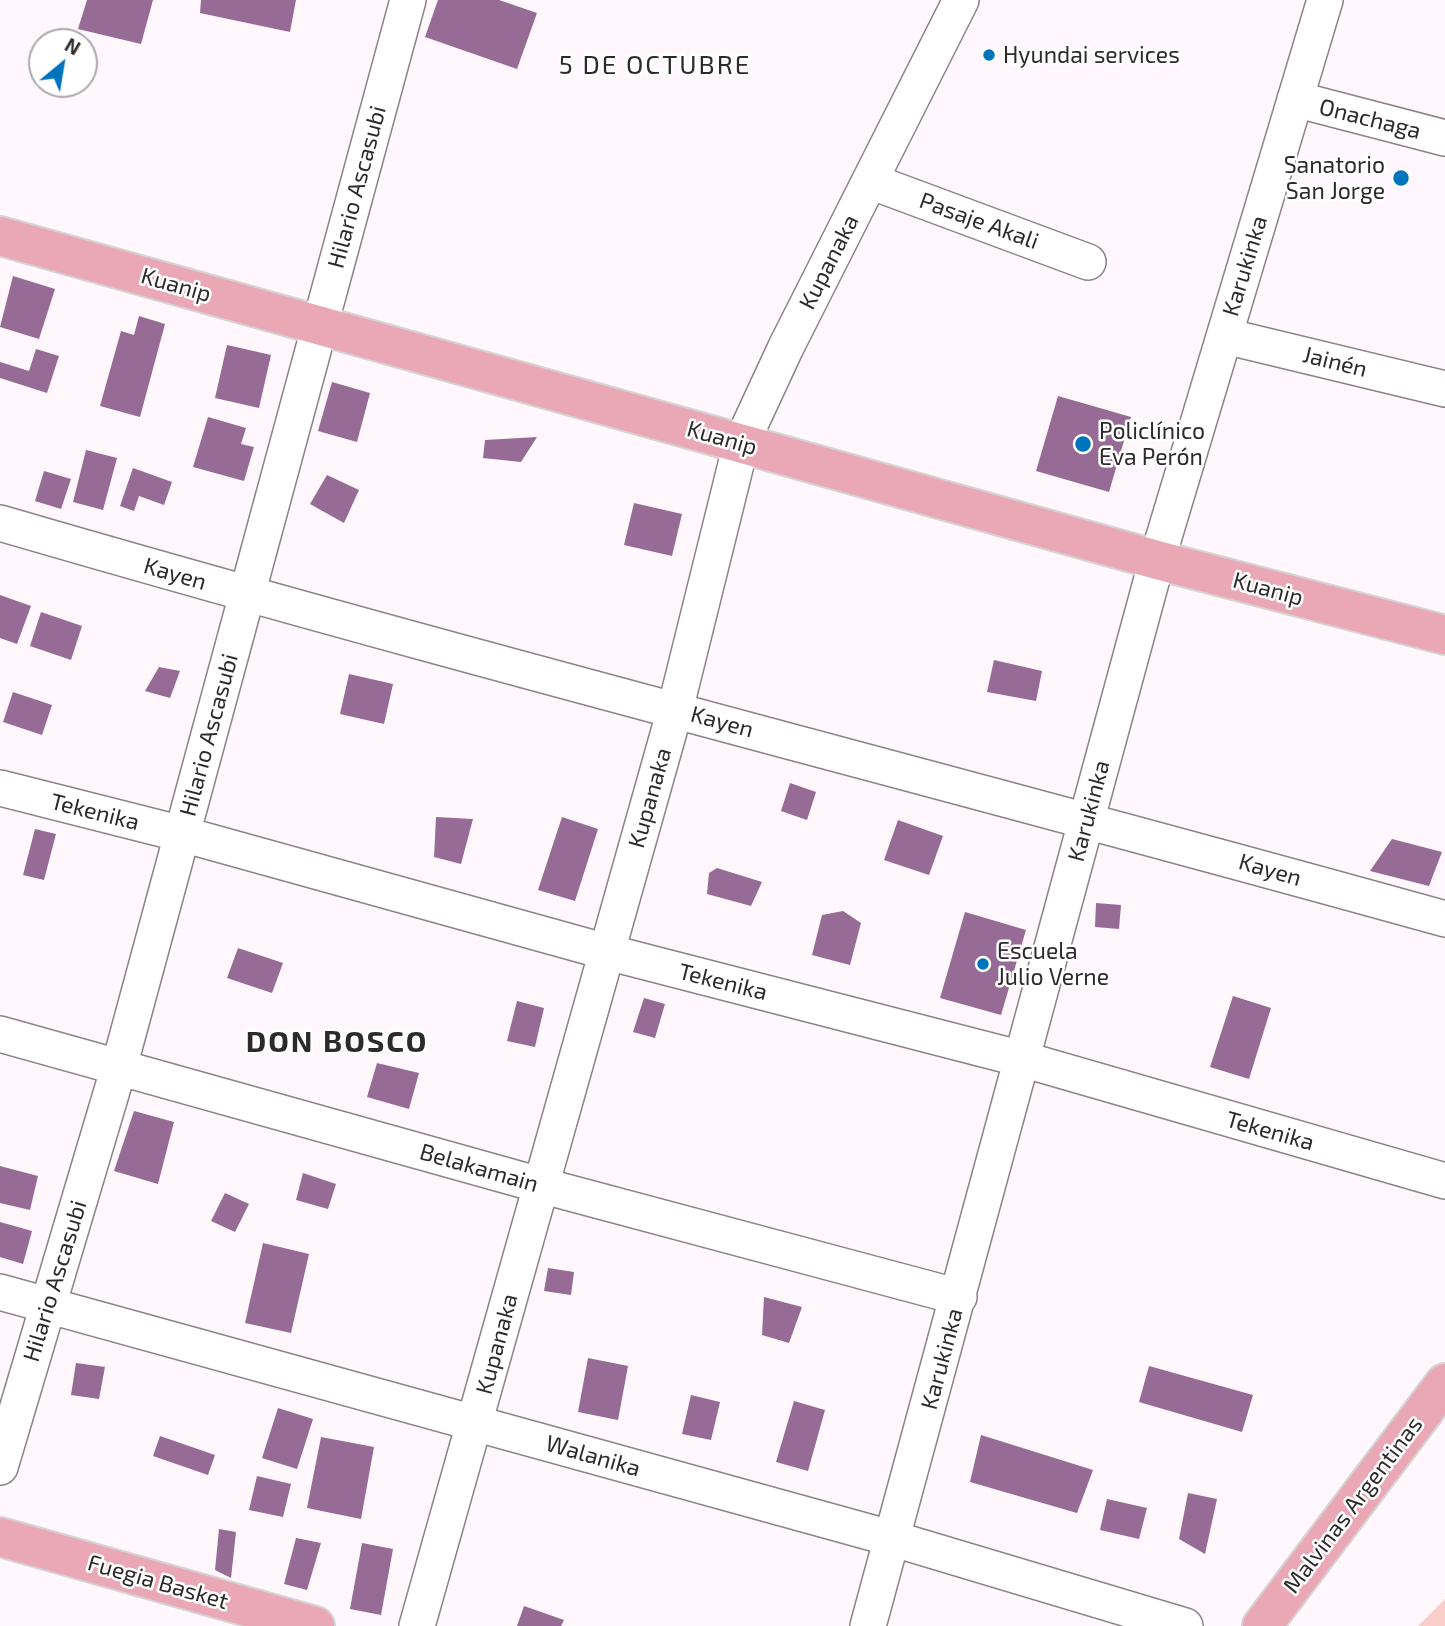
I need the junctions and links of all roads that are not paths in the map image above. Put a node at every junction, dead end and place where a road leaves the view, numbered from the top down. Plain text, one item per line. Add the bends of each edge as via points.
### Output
1 (408, 0) edge
2 (961, 0) edge
3 (1325, 0) edge
4 (1295, 99) junction
5 (1445, 138) edge
6 (870, 181) junction
7 (0, 236) edge
8 (1088, 262) dead end
9 (319, 325) junction
10 (1225, 336) junction
11 (1445, 389) edge
12 (741, 444) junction
13 (0, 523) edge
14 (1157, 560) junction
15 (247, 595) junction
16 (1445, 635) edge
17 (675, 710) junction
18 (0, 788) edge
19 (1087, 819) junction
20 (182, 834) junction
21 (1445, 919) edge
22 (607, 952) junction
23 (0, 1034) edge
24 (1022, 1059) junction
25 (119, 1067) junction
26 (1445, 1181) edge
27 (540, 1185) junction
28 (0, 1292) edge
29 (959, 1297) junction
30 (48, 1305) junction
31 (1445, 1383) edge
32 (476, 1423) junction
33 (0, 1467) edge
34 (0, 1537) edge
35 (894, 1539) junction
36 (316, 1626) edge
37 (417, 1626) edge
38 (868, 1626) edge
39 (1185, 1626) edge
40 (1262, 1626) edge

1 - 9 street, Hilario Ascasubi
2 - 6 street, Kupanaka
3 - 4 street, Karukinka
4 - 5 street, Onachaga
4 - 10 street, Karukinka
6 - 8 street, Pasaje Akali
6 - 12 street, Kupanaka
7 - 9 main road, Kuanip
9 - 12 main road, Kuanip
9 - 15 street, Hilario Ascasubi
10 - 11 street, Jainén
10 - 14 street, Karukinka
12 - 14 main road, Kuanip
12 - 17 street, Kupanaka
13 - 15 street, Kayen
14 - 16 main road, Kuanip
14 - 19 street, Karukinka
15 - 17 street, Kayen
15 - 20 street, Hilario Ascasubi
17 - 19 street, Kayen
17 - 22 street, Kupanaka
18 - 20 street, Tekenika
19 - 21 street, Kayen
19 - 24 street, Karukinka
20 - 22 street, Tekenika
20 - 25 street, Hilario Ascasubi
22 - 24 street, Tekenika
22 - 27 street, Kupanaka
23 - 25 street, Belakamain
24 - 26 street, Tekenika
24 - 29 street, Karukinka
25 - 27 street, Belakamain
25 - 30 street, Hilario Ascasubi
27 - 29 street, Belakamain
27 - 32 street, Kupanaka
28 - 30 street, Walanika
29 - 35 street, Karukinka
30 - 32 street, Walanika
30 - 33 street, Hilario Ascasubi
31 - 40 main road, Malvinas Argentinas
32 - 35 street, Walanika
32 - 37 street, Kupanaka
34 - 36 main road, Fuegia Basket
35 - 38 street, Karukinka
35 - 39 street, Walanika

